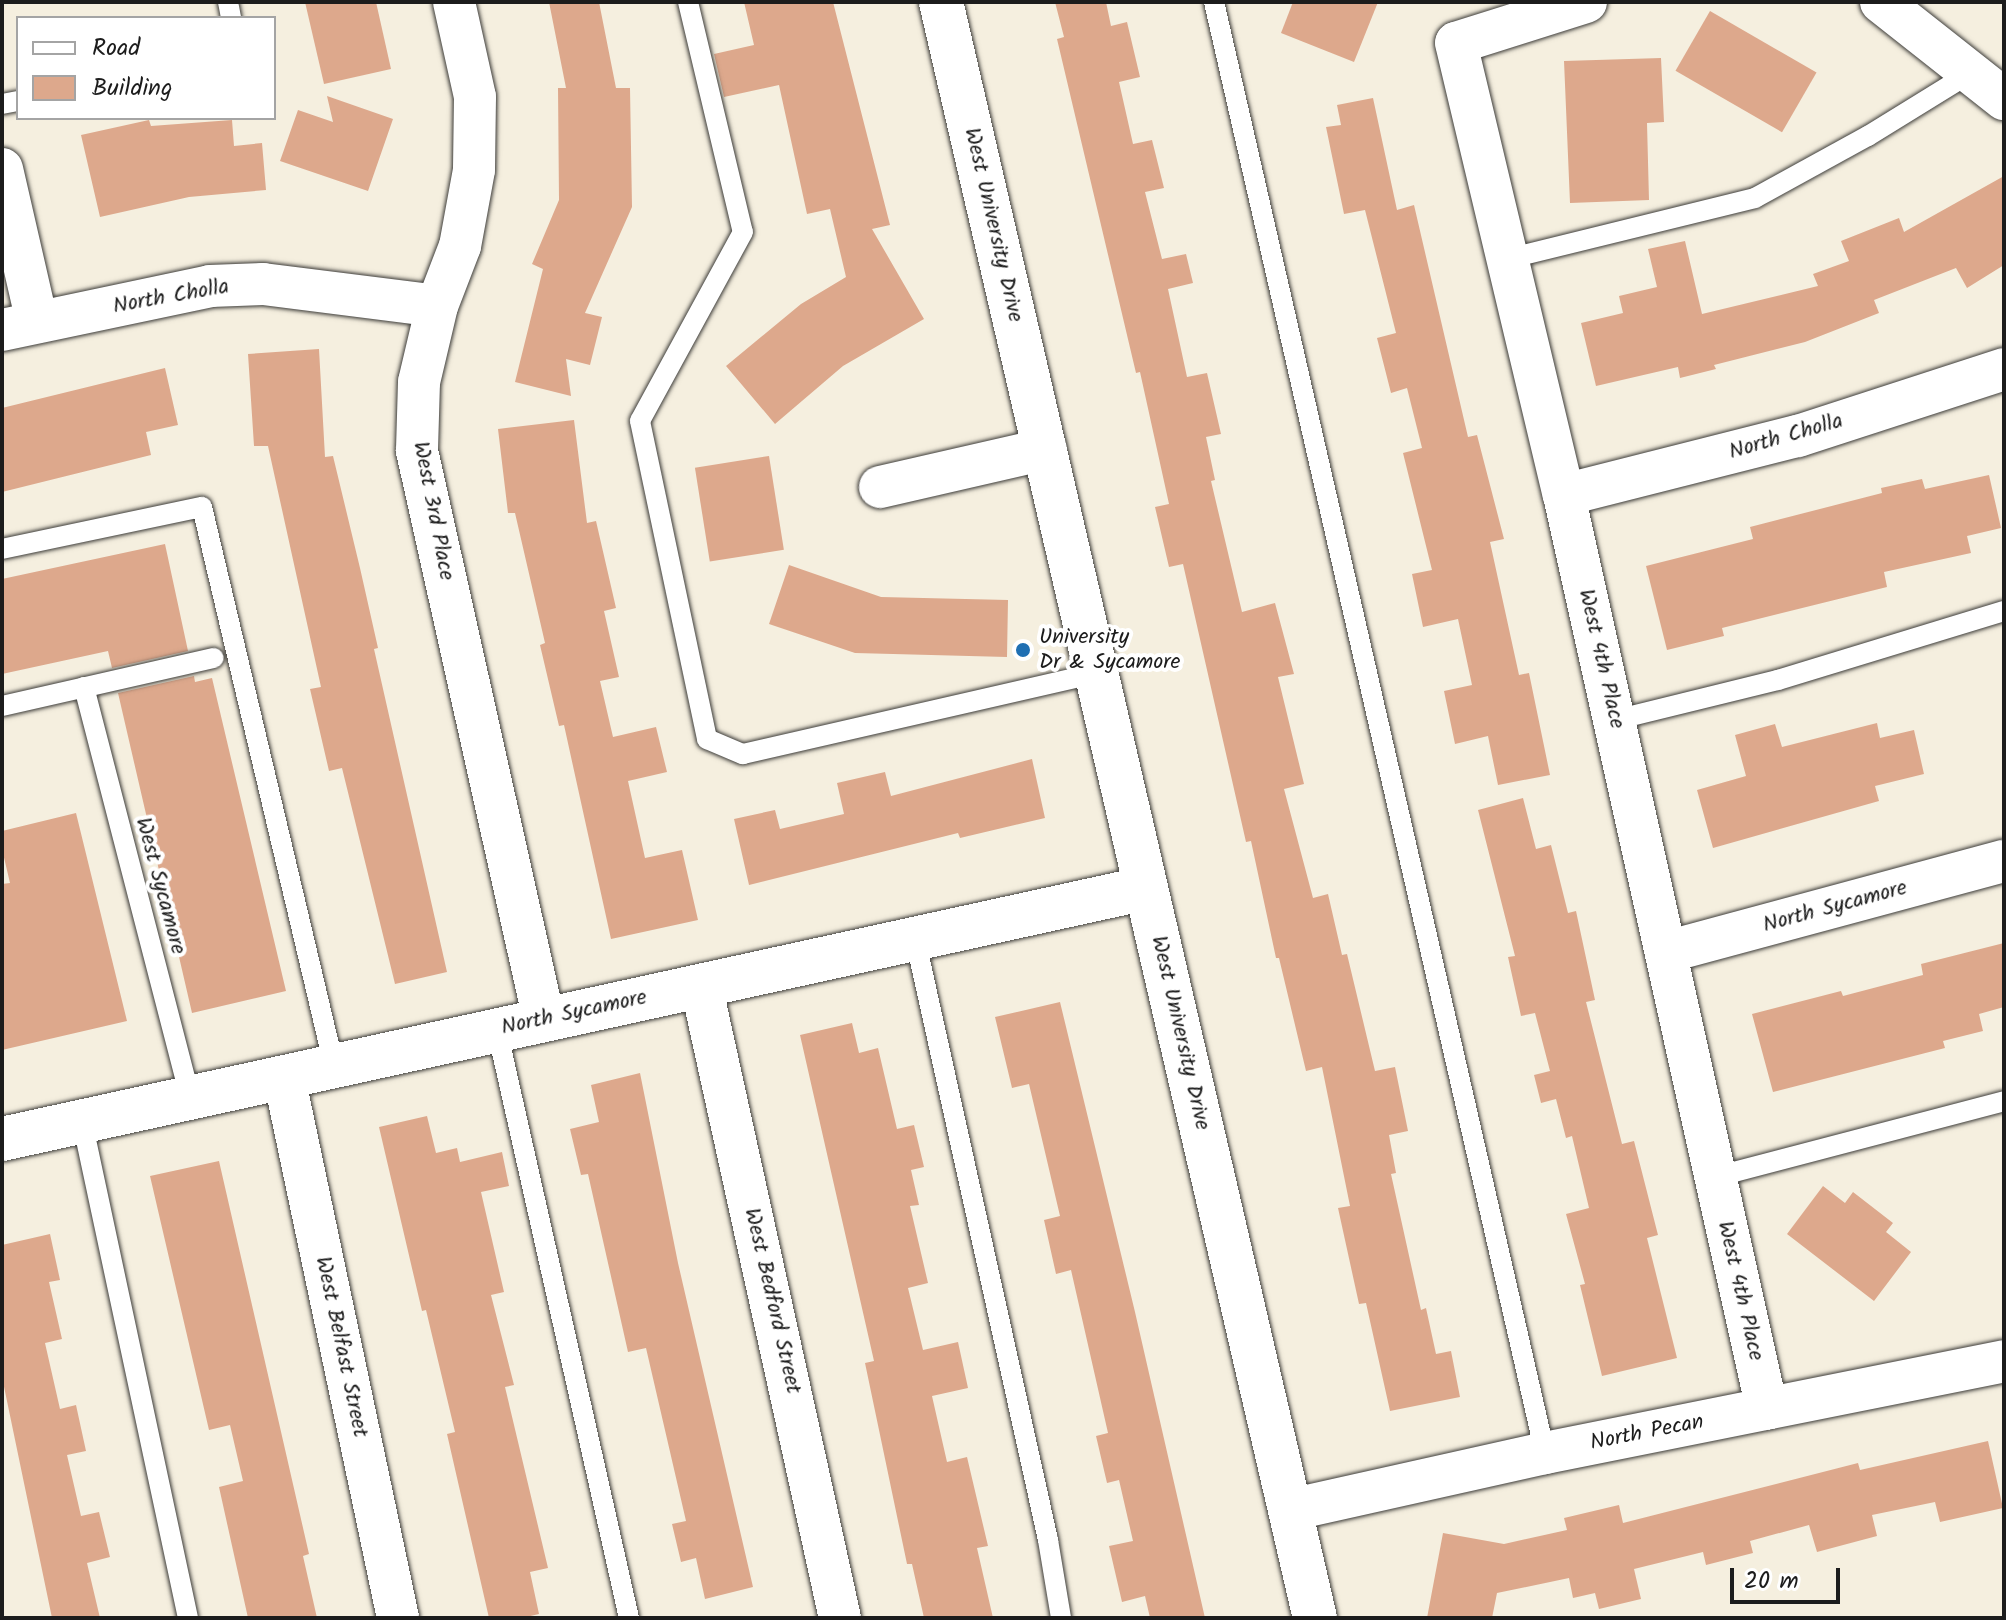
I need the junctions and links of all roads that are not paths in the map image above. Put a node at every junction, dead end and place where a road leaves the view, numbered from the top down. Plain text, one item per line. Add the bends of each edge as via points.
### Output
1 (454, 2) edge
2 (688, 2) edge
3 (941, 2) edge
4 (1214, 2) edge
5 (1586, 2) edge
6 (1881, 2) edge
7 (1970, 73) junction
8 (2004, 99) edge
9 (2, 169) edge
10 (1507, 259) junction
11 (437, 306) junction
12 (20, 326) edge
13 (2004, 369) edge
14 (1046, 449) junction
15 (880, 487) dead end
16 (1564, 495) junction
17 (2, 549) edge
18 (2004, 611) edge
19 (214, 658) dead end
20 (1097, 673) junction
21 (84, 687) junction
22 (2, 706) edge
23 (1615, 720) junction
24 (2004, 861) edge
25 (1146, 888) junction
26 (915, 938) junction
27 (1666, 952) junction
28 (701, 985) junction
29 (544, 1020) junction
30 (497, 1030) junction
31 (334, 1066) junction
32 (284, 1077) junction
33 (190, 1097) junction
34 (2004, 1101) edge
35 (82, 1121) junction
36 (2, 1139) edge
37 (1715, 1177) junction
38 (2004, 1361) edge
39 (1767, 1409) junction
40 (1545, 1453) junction
41 (1290, 1510) junction
42 (188, 1618) edge
43 (398, 1618) edge
44 (629, 1618) edge
45 (840, 1618) edge
46 (1061, 1618) edge
47 (1315, 1618) edge

1 - 11 street, West 3rd Place via 475,97 474,170 460,246
2 - 20 lane via 743,232 640,421 707,739 743,754
3 - 14 main road, West University Drive
4 - 40 lane
5 - 10 street, West 4th Place via 1456,43
6 - 7 street
7 - 8 street
7 - 10 lane via 1755,198
9 - 12 street
10 - 16 street, West 4th Place
11 - 12 street, North Cholla via 263,284 210,286
11 - 29 street, West 3rd Place via 419,382 417,451
13 - 16 street, North Cholla via 1798,436
14 - 15 street
14 - 20 main road, West University Drive
16 - 23 street, West 4th Place
17 - 31 lane via 202,507
18 - 23 lane via 1778,680
19 - 21 lane
20 - 25 main road, West University Drive
21 - 22 lane
21 - 33 lane, West Sycamore
23 - 27 street, West 4th Place
24 - 27 street, North Sycamore
25 - 26 main road, North Sycamore
25 - 41 main road, West University Drive
26 - 28 main road, North Sycamore
26 - 46 lane
27 - 37 street, West 4th Place
28 - 29 main road, North Sycamore
28 - 45 street, West Bedford Street
29 - 30 main road, North Sycamore
30 - 31 main road, North Sycamore
30 - 44 lane
31 - 32 main road, North Sycamore
32 - 33 main road, North Sycamore
32 - 43 street, West Belfast Street
33 - 35 main road, North Sycamore
34 - 37 lane
35 - 36 main road, North Sycamore
35 - 42 lane
37 - 39 street, West 4th Place
38 - 39 street, North Pecan
39 - 40 street, North Pecan
40 - 41 street, North Pecan
41 - 47 main road, West University Drive

